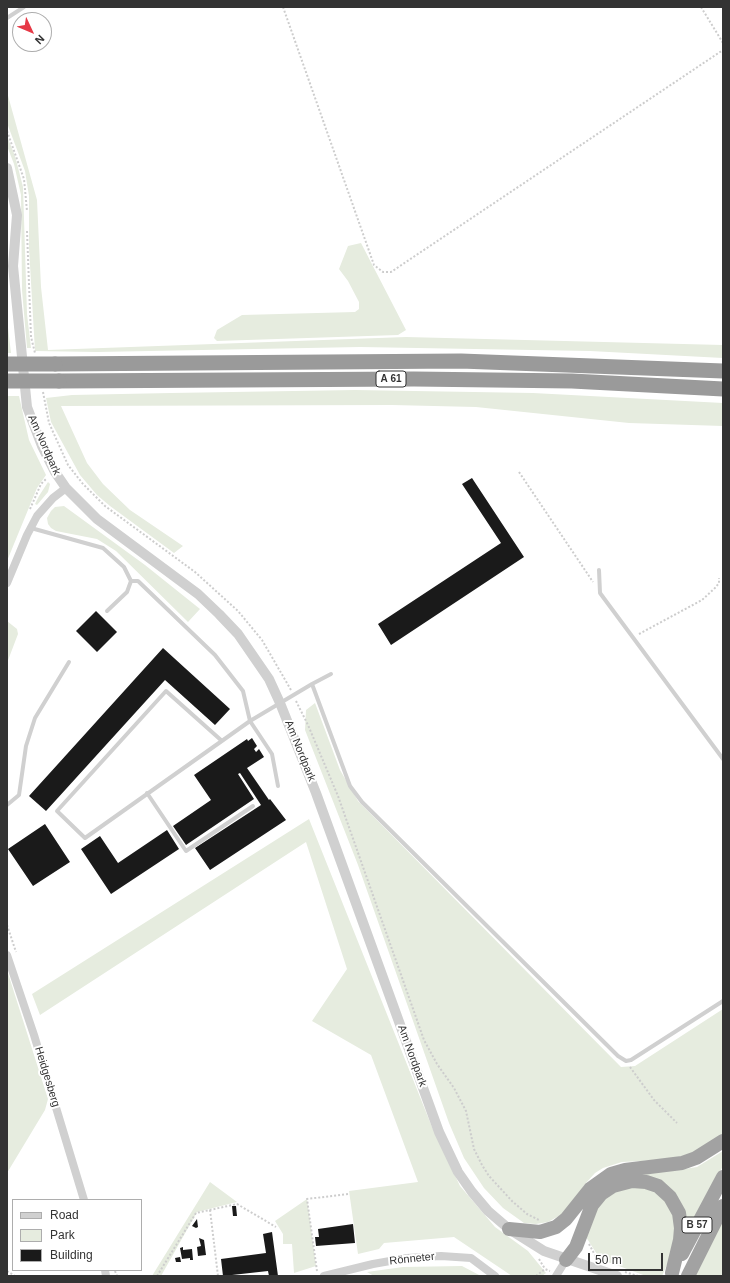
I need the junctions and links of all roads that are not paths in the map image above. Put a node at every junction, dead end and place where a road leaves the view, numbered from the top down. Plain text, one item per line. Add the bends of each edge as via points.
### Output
1 (24, 7) edge
2 (7, 18) edge
3 (7, 168) edge
4 (7, 244) edge
5 (13, 266) junction
6 (7, 364) edge
7 (723, 371) edge
8 (7, 381) edge
9 (723, 389) edge
10 (66, 488) junction
11 (30, 528) junction
12 (599, 570) dead end
13 (131, 581) junction
14 (7, 583) edge
15 (107, 611) dead end
16 (69, 662) dead end
17 (330, 674) dead end
18 (312, 684) junction
19 (280, 703) junction
20 (250, 721) junction
21 (222, 741) junction
22 (723, 759) edge
23 (278, 786) dead end
24 (147, 793) junction
25 (7, 805) edge
26 (253, 806) dead end
27 (7, 955) edge
28 (723, 1001) edge
29 (723, 1141) edge
30 (723, 1177) edge
31 (583, 1198) junction
32 (84, 1199) edge
33 (723, 1206) edge
34 (509, 1229) junction
35 (566, 1260) junction
36 (671, 1274) edge
37 (324, 1276) edge
38 (495, 1276) edge
39 (556, 1276) edge
40 (617, 1276) edge
41 (688, 1276) edge

1 - 2 lane
3 - 5 street, Am Nordpark via 17,215
4 - 5 street, Am Nordpark
5 - 10 street, Am Nordpark via 28,407 42,446
6 - 7 highway, A 61, bridge via 461,361
8 - 9 highway, A 61, bridge via 414,379 572,381
10 - 11 street via 37,516
10 - 19 street, Am Nordpark via 97,518 198,594 219,614 238,634 269,679
11 - 13 lane via 103,548 124,567
11 - 14 street
12 - 22 lane via 600,593
13 - 15 lane via 127,592
13 - 20 lane via 138,581 215,655 243,691
16 - 25 lane via 35,718 26,746 19,794
17 - 18 lane
18 - 19 lane
18 - 28 lane via 350,786 362,802 618,1056 626,1061 631,1060
19 - 20 lane
19 - 34 street, Am Nordpark via 316,793 439,1132 458,1172 472,1192 488,1211
20 - 21 lane
20 - 23 lane via 272,754
21 - 24 lane
21 - 24 lane via 166,691 57,811 85,838
24 - 26 lane via 186,851
27 - 32 street, Heidgesberg
29 - 31 highway via 696,1158 682,1163 611,1174 590,1189
30 - 36 highway, B 57
31 - 34 highway via 556,1227 540,1232
31 - 35 highway
33 - 41 highway, B 57
34 - 35 street, Am Nordpark via 544,1251
35 - 36 highway via 576,1247 592,1205 601,1194 613,1186 632,1181 646,1182 658,1186 670,1197 679,1213 680,1240
35 - 39 street
35 - 40 street, Am Nordpark
37 - 38 street, Rönneter via 407,1258 441,1256 471,1258

